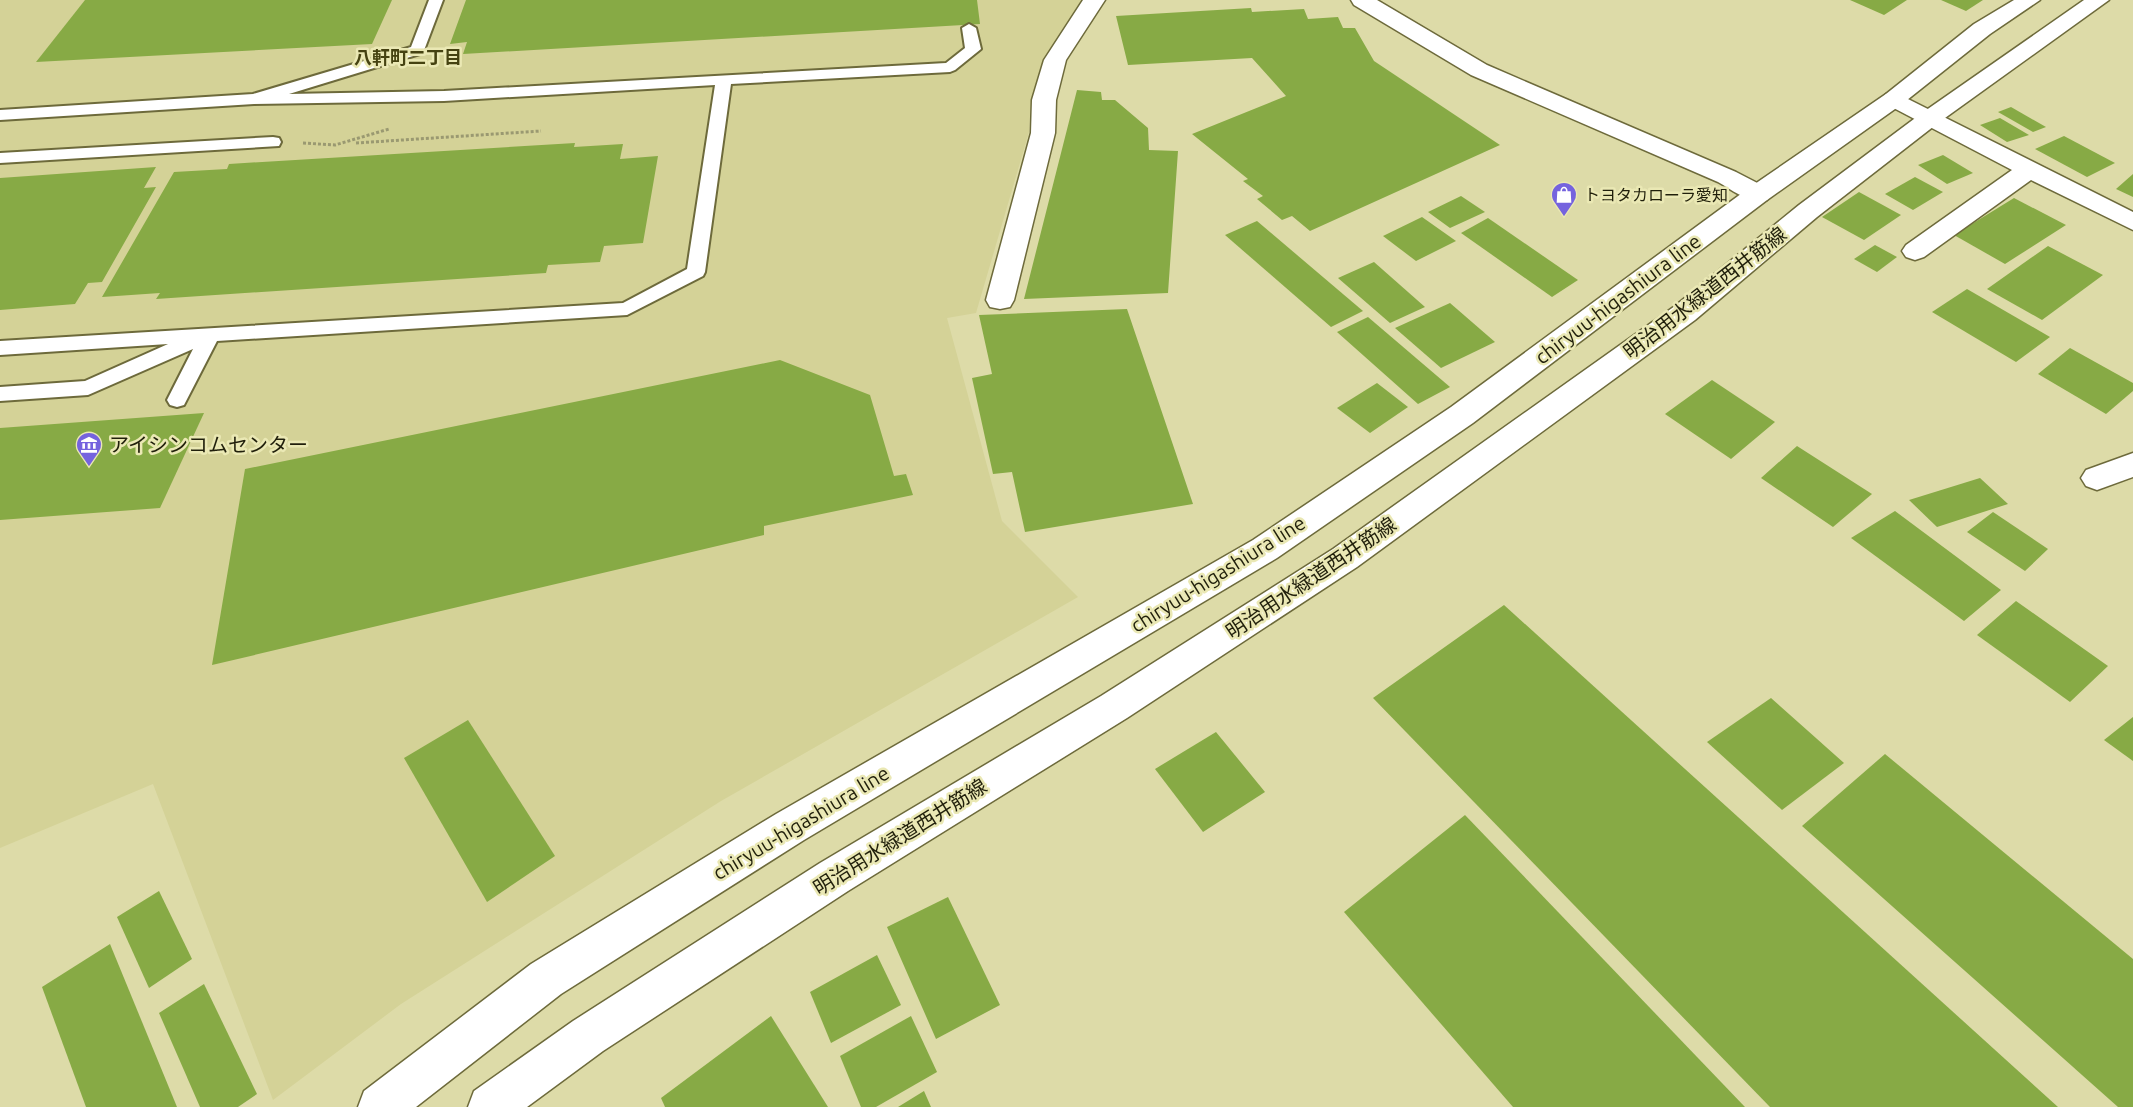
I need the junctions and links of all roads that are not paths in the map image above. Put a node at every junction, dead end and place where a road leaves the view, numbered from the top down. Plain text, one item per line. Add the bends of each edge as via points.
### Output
1 (436, 0) edge
2 (1094, 0) edge
3 (1362, 0) edge
4 (2029, 0) edge
5 (2098, 0) edge
6 (969, 28) dead end
7 (724, 80) junction
8 (254, 99) junction
9 (1894, 99) junction
10 (0, 115) edge
11 (1930, 118) junction
12 (273, 142) dead end
13 (0, 158) edge
14 (2030, 169) junction
15 (1758, 194) junction
16 (2133, 222) edge
17 (1915, 251) dead end
18 (1000, 300) dead end
19 (211, 333) junction
20 (0, 348) edge
21 (0, 394) edge
22 (177, 400) dead end
23 (2133, 465) edge
24 (2097, 478) dead end
25 (380, 1107) edge
26 (490, 1107) edge

1 - 8 lane via 418,50
2 - 18 street via 1055,60 1044,100 1043,133
3 - 15 street via 1479,70
4 - 9 street, chiryuu-higashiura line via 1982,29
5 - 11 street, 明治用水緑道西井筋線
6 - 7 lane via 973,49 950,66
7 - 8 lane via 444,96
7 - 19 lane via 696,272 627,309
8 - 10 lane
9 - 11 street
9 - 15 street, chiryuu-higashiura line
11 - 14 street
11 - 26 street, 明治用水緑道西井筋線 via 1808,211 1685,313 1345,558 1114,707 834,877 588,1035
12 - 13 lane
14 - 16 street
14 - 17 street
15 - 25 street, chiryuu-higashiura line via 1462,415 1264,549 790,827 546,980
19 - 20 lane
19 - 21 lane via 88,388
19 - 22 lane
23 - 24 street

